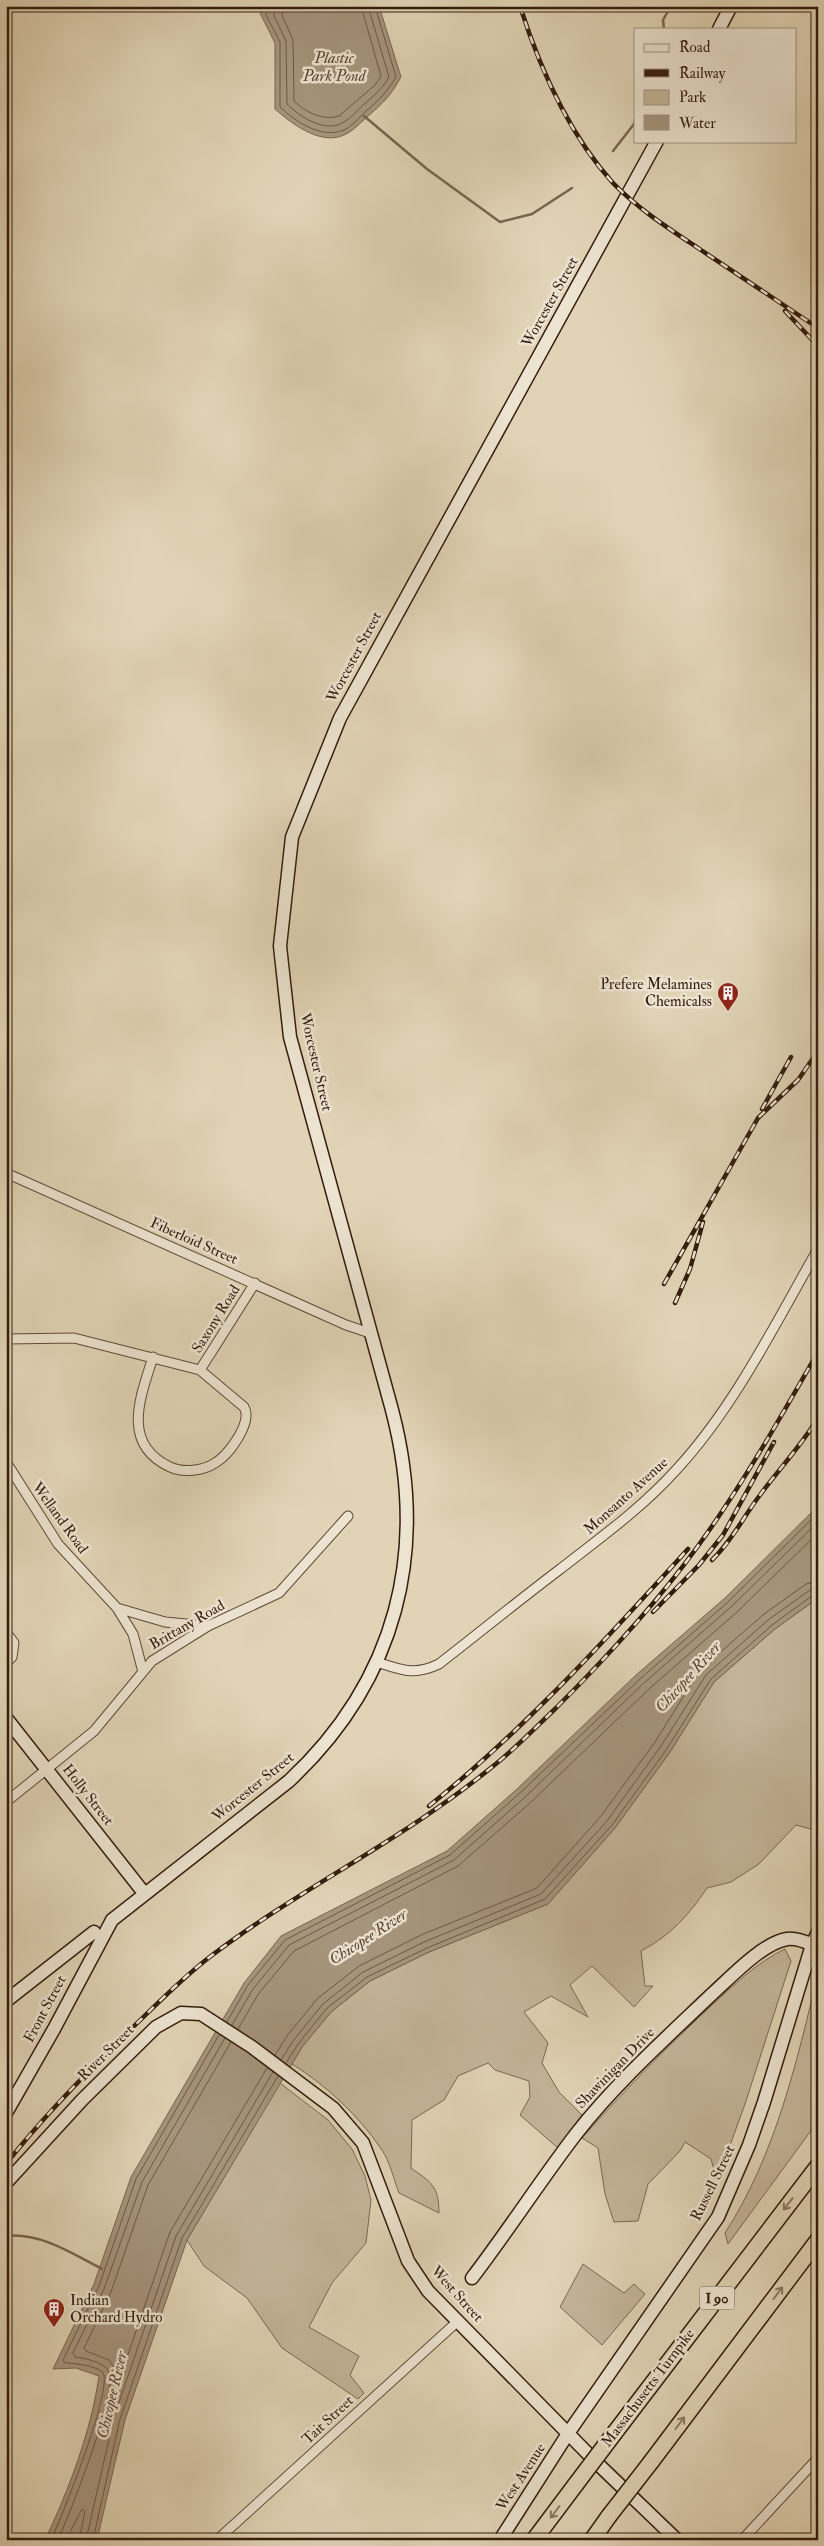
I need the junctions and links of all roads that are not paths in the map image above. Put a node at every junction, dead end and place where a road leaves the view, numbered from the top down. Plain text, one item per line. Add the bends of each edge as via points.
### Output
1 (732, 6) edge
2 (720, 28) edge
3 (656, 142) edge
4 (6, 1173) edge
5 (818, 1249) edge
6 (254, 1283) junction
7 (370, 1333) junction
8 (7, 1340) edge
9 (153, 1357) junction
10 (200, 1370) junction
11 (6, 1462) edge
12 (6, 1479) edge
13 (17, 1482) junction
14 (348, 1516) dead end
15 (117, 1608) junction
16 (208, 1626) junction
17 (6, 1632) edge
18 (377, 1662) junction
19 (6, 1663) edge
20 (143, 1672) junction
21 (6, 1718) edge
22 (47, 1770) junction
23 (6, 1802) edge
24 (144, 1893) junction
25 (112, 1920) joint
26 (94, 1932) dead end
27 (818, 1932) edge
28 (812, 1945) junction
29 (6, 2001) edge
30 (252, 2047) joint
31 (6, 2113) edge
32 (818, 2166) edge
33 (6, 2183) edge
34 (818, 2240) edge
35 (472, 2278) dead end
36 (458, 2321) junction
37 (569, 2432) junction
38 (818, 2458) edge
39 (217, 2540) edge
40 (500, 2540) edge
41 (534, 2540) edge
42 (592, 2540) edge
43 (677, 2540) edge
44 (742, 2540) edge

1 - 2 main road
3 - 7 main road, Worcester Street via 340,718 292,837 280,946 290,1037
4 - 6 street, Fiberloid Street
5 - 18 street, Monsanto Avenue via 712,1424 679,1467 647,1499 439,1664 416,1672
6 - 7 street, Fiberloid Street
6 - 10 street, Saxony Road
7 - 18 main road, Worcester Street via 399,1435 408,1511 399,1595
8 - 9 street via 74,1338
9 - 10 street
9 - 10 street via 144,1385 138,1432 157,1461 175,1469 194,1470 215,1463 246,1422 248,1412 244,1406
11 - 13 street, Welland Road
12 - 13 street
13 - 15 street, Welland Road via 58,1544
14 - 16 street, Brittany Road via 279,1593
15 - 16 street via 165,1622
15 - 20 street, Welland Road via 133,1634
16 - 20 street, Brittany Road via 152,1661
17 - 19 street via 14,1643 12,1657
18 - 24 main road, Worcester Street via 350,1710 302,1769
20 - 22 street, Brittany Road via 94,1731
21 - 22 main road, Holly Street
22 - 23 street, Brittany Road
22 - 24 main road, Holly Street
24 - 25 main road, Worcester Street
25 - 31 main road, Front Street
26 - 29 main road
27 - 28 main road
28 - 35 main road, Shawinigan Drive via 798,1939 771,1946 734,1973 664,2040 576,2134
28 - 37 main road, Russell Street via 750,2144 718,2216
30 - 33 main road, River Street via 201,2014 171,2016 82,2100
30 - 36 main road, West Street via 333,2108 363,2143 408,2262 428,2291
32 -> 41 highway, Massachusetts Turnpike / I 90, bridge
42 -> 34 highway, bridge
36 - 37 main road, West Street
36 - 39 street, Tait Street
37 - 40 main road, West Avenue
37 - 43 main road, West Street
38 - 44 street

